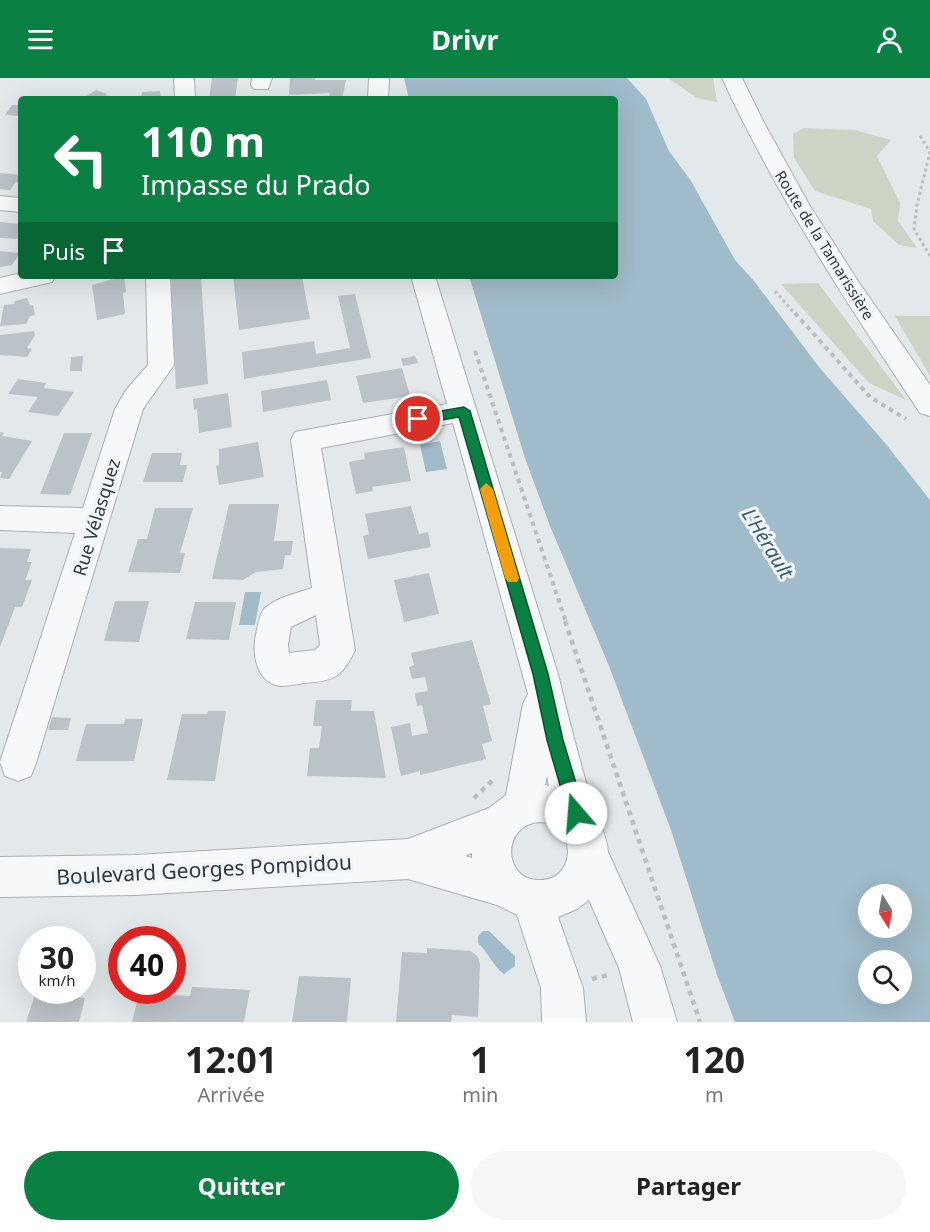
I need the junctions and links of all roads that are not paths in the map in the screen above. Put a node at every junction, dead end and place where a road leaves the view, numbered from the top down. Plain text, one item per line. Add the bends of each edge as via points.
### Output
1 (184, 78) edge
2 (379, 78) edge
3 (732, 78) edge
4 (185, 96) edge
5 (378, 96) edge
6 (0, 203) edge
7 (18, 205) edge
8 (30, 279) edge
9 (158, 279) edge
10 (424, 279) edge
11 (0, 286) edge
12 (930, 406) edge
13 (464, 411) junction
14 (0, 518) edge
15 (95, 521) junction
16 (330, 596) dead end
17 (542, 681) junction
18 (18, 763) dead end
19 (497, 810) junction
20 (585, 841) junction
21 (408, 859) junction
22 (0, 877) edge
23 (520, 895) junction
24 (564, 1022) edge
25 (655, 1022) edge

1 - 4 street
2 - 5 street
3 - 12 street, Route de la Tamarissière via 814,231
6 - 7 street
8 - 11 street
9 - 15 street, Rue Vélasquez via 161,365 132,401
10 - 13 street
13 - 16 street via 305,440
13 - 17 street
14 - 15 street
15 - 18 street, Rue Vélasquez
17 - 19 street
17 - 20 street
19 - 20 street via 549,804 562,810
19 - 21 street, Boulevard Georges Pompidou
19 - 23 street via 491,853 495,869
20 - 23 street via 586,870 566,895 550,901
20 - 25 street via 639,966
21 - 22 street, Boulevard Georges Pompidou via 135,875
21 - 23 street, Boulevard Georges Pompidou
23 - 24 street via 562,988

